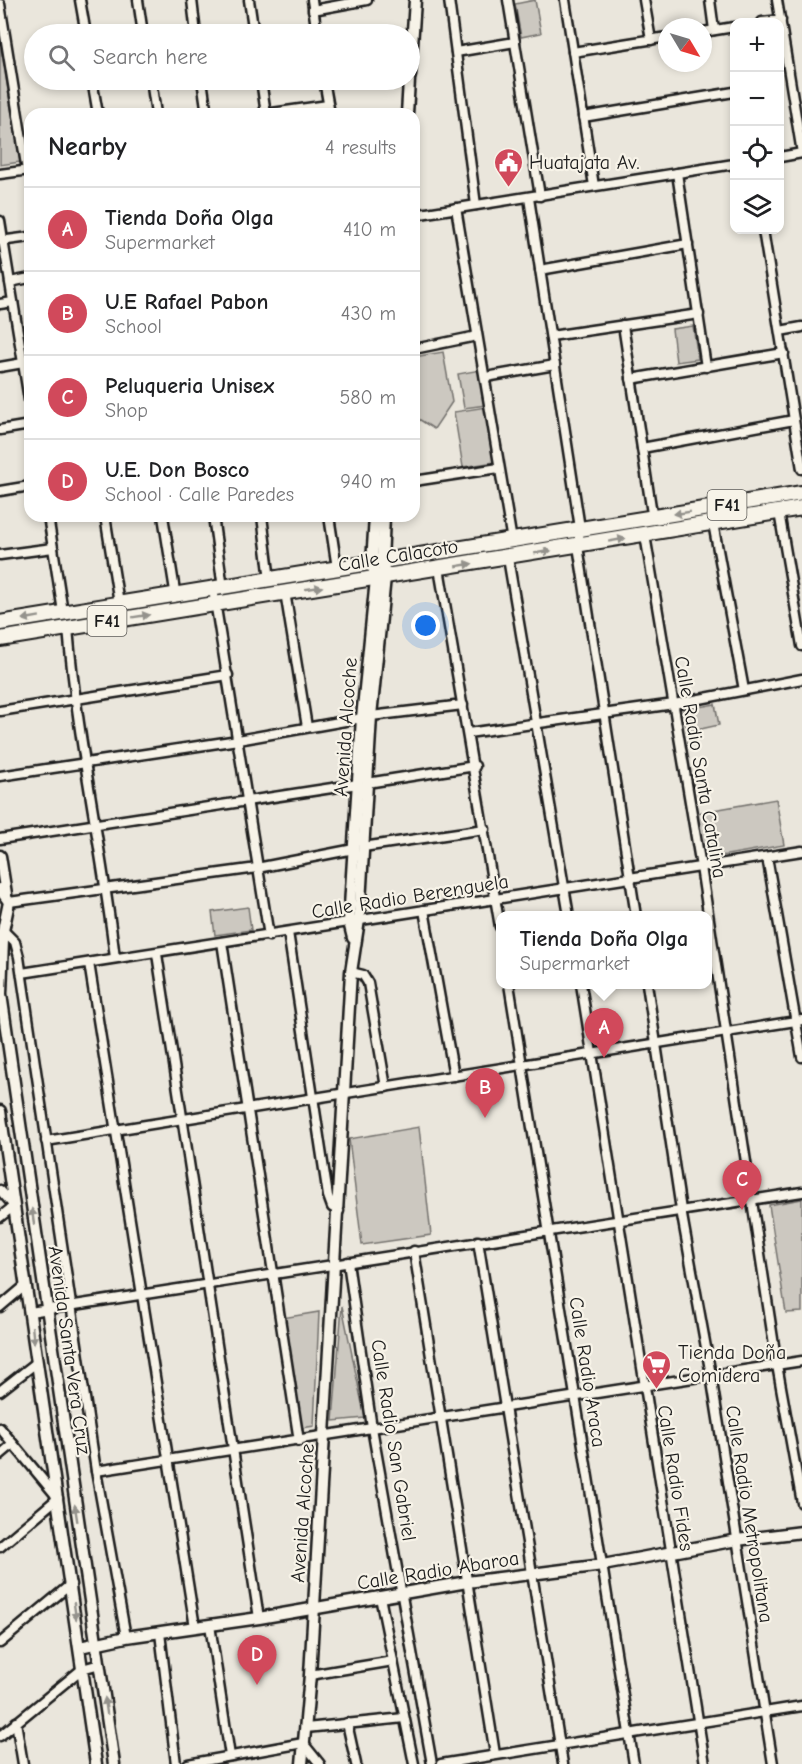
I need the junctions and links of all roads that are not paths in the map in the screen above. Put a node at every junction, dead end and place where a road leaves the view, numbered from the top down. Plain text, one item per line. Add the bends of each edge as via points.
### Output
1 (80, 0) edge
2 (138, 0) edge
3 (192, 0) edge
4 (249, 0) edge
5 (312, 0) edge
6 (367, 0) edge
7 (414, 0) edge
8 (449, 0) edge
9 (508, 0) edge
10 (566, 0) edge
11 (644, 0) edge
12 (710, 0) edge
13 (777, 0) edge
14 (0, 4) edge
15 (313, 10) junction
16 (781, 18) edge
17 (84, 24) edge
18 (142, 24) edge
19 (195, 24) edge
20 (253, 24) edge
21 (315, 24) edge
22 (412, 24) edge
23 (730, 28) edge
24 (714, 30) joint
25 (658, 39) edge
26 (651, 40) junction
27 (784, 41) edge
28 (514, 42) junction
29 (456, 52) junction
30 (573, 52) junction
31 (790, 83) junction
32 (784, 84) edge
33 (94, 90) edge
34 (152, 90) edge
35 (203, 90) edge
36 (262, 90) edge
37 (326, 90) edge
38 (408, 90) edge
39 (730, 93) edge
40 (97, 108) edge
41 (155, 108) edge
42 (206, 108) edge
43 (264, 108) edge
44 (329, 108) edge
45 (407, 108) edge
46 (583, 117) junction
47 (24, 146) edge
48 (802, 153) edge
49 (784, 156) edge
50 (730, 165) edge
51 (24, 171) edge
52 (676, 173) junction
53 (0, 174) edge
54 (594, 186) junction
55 (540, 195) junction
56 (529, 198) junction
57 (476, 205) junction
58 (456, 208) junction
59 (420, 214) edge
60 (0, 221) edge
61 (764, 234) edge
62 (24, 238) edge
63 (2, 241) edge
64 (688, 244) junction
65 (540, 270) junction
66 (24, 279) edge
67 (10, 282) junction
68 (13, 302) junction
69 (0, 304) edge
70 (699, 314) junction
71 (623, 325) junction
72 (802, 327) edge
73 (780, 331) junction
74 (477, 336) junction
75 (551, 336) junction
76 (420, 348) edge
77 (784, 353) junction
78 (23, 363) junction
79 (555, 364) junction
80 (0, 367) edge
81 (706, 367) junction
82 (24, 369) edge
83 (486, 377) junction
84 (631, 379) junction
85 (794, 420) junction
86 (24, 426) edge
87 (0, 430) edge
88 (642, 448) junction
89 (499, 468) junction
90 (802, 469) edge
91 (420, 480) edge
92 (24, 487) edge
93 (0, 491) edge
94 (802, 493) edge
95 (802, 508) edge
96 (779, 512) junction
97 (653, 517) junction
98 (49, 522) edge
99 (106, 522) edge
100 (164, 522) edge
101 (213, 522) edge
102 (263, 522) edge
103 (330, 522) edge
104 (375, 522) edge
105 (383, 522) edge
106 (713, 523) junction
107 (580, 528) junction
108 (650, 534) junction
109 (512, 540) junction
110 (579, 546) junction
111 (53, 548) junction
112 (0, 555) edge
113 (508, 558) junction
114 (377, 563) junction
115 (337, 568) junction
116 (439, 568) junction
117 (380, 578) junction
118 (270, 580) junction
119 (218, 588) junction
120 (285, 592) junction
121 (176, 594) junction
122 (119, 603) junction
123 (215, 604) junction
124 (178, 609) junction
125 (63, 612) junction
126 (0, 623) edge
127 (68, 628) junction
128 (0, 639) edge
129 (802, 646) edge
130 (228, 675) junction
131 (802, 679) edge
132 (744, 690) junction
133 (74, 699) junction
134 (674, 704) junction
135 (463, 705) junction
136 (0, 711) edge
137 (603, 713) junction
138 (367, 717) junction
139 (538, 722) junction
140 (307, 727) junction
141 (468, 733) junction
142 (238, 740) junction
143 (84, 764) junction
144 (475, 766) junction
145 (0, 776) edge
146 (363, 784) junction
147 (249, 803) junction
148 (94, 826) junction
149 (484, 829) junction
150 (0, 839) edge
151 (359, 848) junction
152 (802, 851) edge
153 (0, 856) edge
154 (767, 856) junction
155 (701, 867) junction
156 (257, 868) junction
157 (630, 876) junction
158 (565, 886) junction
159 (107, 888) junction
160 (5, 895) edge
161 (496, 901) junction
162 (424, 910) junction
163 (498, 911) edge
164 (568, 911) edge
165 (635, 911) edge
166 (708, 911) edge
167 (354, 921) junction
168 (288, 932) junction
169 (712, 935) edge
170 (269, 936) junction
171 (3, 939) edge
172 (222, 942) junction
173 (157, 954) junction
174 (115, 958) junction
175 (89, 963) junction
176 (351, 972) junction
177 (22, 973) junction
178 (510, 989) edge
179 (582, 989) edge
180 (648, 989) edge
181 (799, 1020) edge
182 (728, 1033) junction
183 (657, 1043) junction
184 (593, 1055) junction
185 (802, 1057) edge
186 (522, 1065) junction
187 (454, 1076) junction
188 (386, 1087) junction
189 (343, 1092) junction
190 (312, 1097) junction
191 (249, 1108) junction
192 (0, 1111) edge
193 (183, 1119) junction
194 (116, 1130) junction
195 (46, 1141) junction
196 (0, 1191) edge
197 (802, 1192) edge
198 (753, 1200) junction
199 (14, 1206) junction
200 (681, 1210) junction
201 (339, 1211) junction
202 (0, 1217) edge
203 (618, 1220) junction
204 (548, 1230) junction
205 (478, 1241) junction
206 (414, 1251) junction
207 (348, 1262) junction
208 (335, 1264) junction
209 (274, 1273) junction
210 (26, 1285) junction
211 (208, 1285) junction
212 (142, 1295) junction
213 (0, 1307) edge
214 (71, 1307) junction
215 (46, 1310) junction
216 (30, 1312) junction
217 (802, 1361) edge
218 (36, 1363) junction
219 (777, 1365) junction
220 (711, 1375) junction
221 (645, 1386) junction
222 (0, 1391) edge
223 (574, 1397) junction
224 (506, 1407) junction
225 (439, 1417) junction
226 (0, 1428) edge
227 (372, 1428) junction
228 (325, 1435) junction
229 (299, 1441) junction
230 (13, 1444) junction
231 (234, 1451) junction
232 (0, 1455) edge
233 (169, 1461) junction
234 (96, 1471) junction
235 (58, 1498) junction
236 (802, 1503) edge
237 (802, 1532) edge
238 (737, 1540) junction
239 (0, 1547) edge
240 (671, 1552) junction
241 (603, 1565) junction
242 (532, 1573) junction
243 (467, 1582) junction
244 (71, 1584) junction
245 (401, 1594) junction
246 (381, 1597) junction
247 (314, 1609) junction
248 (258, 1618) junction
249 (210, 1625) junction
250 (195, 1627) junction
251 (160, 1633) junction
252 (126, 1637) junction
253 (1, 1640) edge
254 (96, 1643) junction
255 (80, 1647) junction
256 (393, 1661) junction
257 (100, 1665) junction
258 (82, 1669) junction
259 (310, 1676) junction
260 (802, 1706) edge
261 (765, 1712) junction
262 (404, 1718) junction
263 (16, 1722) junction
264 (698, 1722) junction
265 (346, 1724) junction
266 (306, 1728) junction
267 (630, 1734) junction
268 (0, 1736) edge
269 (303, 1743) junction
270 (560, 1744) junction
271 (495, 1754) junction
272 (230, 1756) junction
273 (22, 1764) edge
274 (96, 1764) edge
275 (114, 1764) edge
276 (176, 1764) edge
277 (188, 1764) edge
278 (302, 1764) edge
279 (320, 1764) edge
280 (356, 1764) edge
281 (414, 1764) edge
282 (432, 1764) edge
283 (441, 1764) edge
284 (563, 1764) edge
285 (634, 1764) edge
286 (705, 1764) edge
287 (773, 1764) edge

1 - 17 street
2 - 18 street
3 - 19 street
4 - 20 street
5 - 15 street
6 - 15 street
7 - 22 street
8 - 29 street
9 - 28 street
10 - 30 street
11 - 26 street
12 - 24 street
13 - 16 street
14 - 47 street
15 - 21 street
23 - 24 street
25 - 26 street
26 - 30 street
27 - 31 street
28 - 29 street
28 - 55 street
29 - 57 street
30 - 46 street
31 - 32 street
31 - 48 street
33 - 40 street
34 - 41 street
35 - 42 street
36 - 43 street
37 - 44 street
38 - 45 street
39 - 46 street
46 - 54 street
48 - 49 street
50 - 52 street
51 - 53 street
52 - 54 street
52 - 64 street
54 - 55 street
55 - 56 street
56 - 57 street
56 - 65 street
57 - 58 street
58 - 59 street
58 - 74 street
60 - 63 street
61 - 73 street
62 - 63 street
63 - 67 street
64 - 65 street
64 - 70 street
65 - 75 street
66 - 67 street
67 - 68 street
68 - 69 street
68 - 78 street
70 - 71 street
70 - 81 street
71 - 75 street
71 - 84 street, Calle Radio Santa Catalina
72 - 73 street
73 - 77 street
74 - 76 street
74 - 83 street
75 - 79 street
77 - 81 street
77 - 85 street
78 - 80 street
78 - 82 street
79 - 83 street
79 - 107 street
81 - 84 street
83 - 89 street
84 - 88 street, Calle Radio Santa Catalina
85 - 88 street
85 - 90 street
86 - 87 street
88 - 97 street, Calle Radio Santa Catalina
89 - 91 street
89 - 109 street
92 - 93 street
94 -> 97 main road, Calle Calacoto / F41
95 - 96 main road, Calle Calacoto / F41
96 - 106 main road, Calle Calacoto / F41
96 - 129 street
97 - 107 main road, Calle Calacoto / F41
97 - 108 street, Calle Radio Santa Catalina
98 - 111 street
99 - 122 street
100 - 121 street
101 - 119 street
102 - 118 street
103 - 115 street
104 - 114 street, Avenida Alcoche
105 - 114 street, Avenida Alcoche
106 - 108 main road, Calle Calacoto / F41
106 - 132 street
107 - 109 main road, Calle Calacoto / F41
107 - 110 street
110 -> 108 main road, Calle Calacoto / F41
108 - 134 street, Calle Radio Santa Catalina
109 - 114 main road, Calle Calacoto / F41
113 -> 110 main road, Calle Calacoto / F41
110 - 137 street
111 - 112 street
111 - 125 street
116 -> 113 main road, Calle Calacoto / F41
113 - 139 street
114 - 115 main road, Calle Calacoto / F41
114 - 117 street, Avenida Alcoche
115 - 118 main road, Calle Calacoto / F41
116 - 117 main road, Calle Calacoto / F41
116 - 135 street
120 -> 117 main road, Calle Calacoto / F41
117 - 138 street, Avenida Alcoche
118 - 119 main road, Calle Calacoto / F41
119 - 121 main road, Calle Calacoto / F41
119 - 123 street
120 - 123 main road, Calle Calacoto / F41
120 - 140 street
121 - 122 main road, Calle Calacoto / F41
121 - 124 street
122 - 125 main road, Calle Calacoto / F41
123 - 124 main road, Calle Calacoto / F41
123 - 130 street
127 -> 124 main road, Calle Calacoto / F41
125 -> 126 main road, Calle Calacoto / F41
127 - 128 main road, Calle Calacoto / F41
127 - 133 street
130 - 133 street
130 - 142 street
131 - 132 street
132 - 134 street
133 - 136 street
133 - 143 street
134 - 137 street
134 - 155 street, Calle Radio Santa Catalina
135 - 138 street
135 - 141 street
137 - 139 street
137 - 157 street
138 - 140 street
138 - 146 street, Avenida Alcoche
139 - 141 street
139 - 158 street
140 - 142 street
141 - 144 street
142 - 143 street
142 - 147 street
143 - 145 street
143 - 148 street
144 - 146 street
144 - 149 street
146 - 147 street
146 - 151 street, Avenida Alcoche
147 - 148 street
147 - 156 street
148 - 150 street
148 - 159 street
149 - 151 street
149 - 161 street
151 - 156 street
151 - 167 street, Avenida Alcoche
152 - 154 street, Calle Radio Berenguela
153 - 160 street
154 - 155 street, Calle Radio Berenguela
154 - 181 street
155 - 157 street, Calle Radio Berenguela
155 - 166 street, Calle Radio Santa Catalina
156 - 159 street
156 - 170 street
157 - 158 street, Calle Radio Berenguela
157 - 165 street
158 - 161 street, Calle Radio Berenguela
158 - 164 street
159 - 160 street
159 - 174 street
160 - 171 street, Avenida Santa Vera Cruz
161 - 162 street, Calle Radio Berenguela
161 - 163 street
162 - 167 street, Calle Radio Berenguela
162 - 187 street
167 - 168 street, Calle Radio Berenguela
167 - 176 street, Avenida Alcoche
168 - 170 street, Calle Radio Berenguela
168 - 190 street
169 - 182 street, Calle Radio Santa Catalina
170 - 172 street, Calle Radio Berenguela
171 - 177 street via 15,942
215 -> 171 street, Avenida Santa Vera Cruz via 1,994
172 - 173 street, Calle Radio Berenguela
172 - 191 street
173 - 174 street, Calle Radio Berenguela
173 - 193 street
174 - 175 street, Calle Radio Berenguela
175 - 177 street, Calle Radio Berenguela
175 - 194 street
176 - 188 street via 363,975 368,983
176 - 189 street, Avenida Alcoche
177 - 195 street
178 - 186 street, Calle Radio Araca
179 - 184 street, Calle Radio Fides
180 - 183 street, Calle Radio Metropolitana
181 - 182 street
181 - 185 street
182 - 183 street
182 - 198 street, Calle Radio Santa Catalina
183 - 184 street
183 - 200 street, Calle Radio Metropolitana
184 - 186 street
184 - 203 street, Calle Radio Fides
186 - 187 street
186 - 204 street, Calle Radio Araca
187 - 188 street
188 - 189 street
189 - 190 street
189 - 201 street, Avenida Alcoche
190 - 191 street
190 - 201 street via 328,1196 332,1207
191 - 193 street
191 - 209 street
192 - 199 street, Avenida Santa Vera Cruz
193 - 194 street
193 - 211 street
194 - 195 street
194 - 212 street
195 - 214 street
196 - 199 street
197 - 198 street
198 - 200 street
198 - 219 street, Calle Radio Santa Catalina
199 - 202 street
199 - 210 street, Avenida Santa Vera Cruz
200 - 203 street
200 - 220 street, Calle Radio Metropolitana
201 - 208 street
203 - 204 street
203 - 221 street, Calle Radio Fides
204 - 205 street
204 - 223 street, Calle Radio Araca
205 - 206 street
205 - 224 street
206 - 207 street
206 - 225 street
207 - 208 street
207 - 227 street, Calle Radio San Gabriel
208 - 209 street
208 - 228 street, Avenida Alcoche
209 - 211 street
209 - 229 street
210 - 213 street
210 - 216 street, Avenida Santa Vera Cruz
211 - 212 street
211 - 231 street
212 - 214 street
212 - 233 street
214 - 215 street
214 - 234 street
215 - 216 street
254 -> 215 street, Avenida Santa Vera Cruz
216 -> 218 street, Avenida Santa Vera Cruz
217 - 219 street
218 - 222 street
218 - 235 street, Avenida Santa Vera Cruz
219 - 220 street
219 - 236 street, Calle Radio Santa Catalina
220 - 221 street
220 - 238 street, Calle Radio Metropolitana
221 - 223 street
221 - 240 street, Calle Radio Fides
223 - 224 street
223 - 241 street, Calle Radio Araca
224 - 225 street
224 - 242 street
225 - 227 street
225 - 243 street
226 - 230 street
227 - 228 street
227 - 245 street, Calle Radio San Gabriel
228 - 229 street
228 - 247 street, Avenida Alcoche
229 - 231 street
230 - 232 street
230 - 235 street
231 - 233 street
231 - 248 street
233 - 234 street
233 - 250 street
234 - 252 street
235 - 239 street
235 - 244 street, Avenida Santa Vera Cruz
237 - 238 street, Calle Radio Abaroa
238 - 240 street, Calle Radio Abaroa
238 - 261 street, Calle Radio Metropolitana
240 - 241 street, Calle Radio Abaroa
240 - 264 street, Calle Radio Fides
241 - 242 street, Calle Radio Abaroa
241 - 267 street, Calle Radio Araca
242 - 243 street, Calle Radio Abaroa
242 - 270 street
243 - 245 street, Calle Radio Abaroa
243 - 271 street
244 - 253 street
244 -> 255 street, Avenida Santa Vera Cruz
245 - 246 street, Calle Radio Abaroa
245 - 282 street, Calle Radio San Gabriel
246 - 247 street, Calle Radio Abaroa
246 - 256 street
247 - 248 street, Calle Radio Abaroa
247 - 259 street, Avenida Alcoche
248 - 249 street, Calle Radio Abaroa
249 - 250 street, Calle Radio Abaroa
249 - 272 street
250 - 251 street, Calle Radio Abaroa
251 - 252 street, Calle Radio Abaroa
251 - 276 street
252 - 254 street, Calle Radio Abaroa
254 - 255 street, Calle Radio Abaroa
254 - 257 street, Avenida Santa Vera Cruz
255 - 258 street, Avenida Santa Vera Cruz
256 - 259 street
256 - 262 street
257 - 258 street
275 -> 257 street, Avenida Santa Vera Cruz
258 - 263 street
258 - 274 street, Avenida Santa Vera Cruz
259 - 266 street, Avenida Alcoche
260 - 261 street
261 - 264 street
261 - 287 street, Calle Radio Metropolitana
262 - 265 street
262 - 281 street
263 - 268 street
263 - 273 street
264 - 267 street
264 - 286 street, Calle Radio Fides
265 - 266 street
265 - 280 street
266 - 269 street, Avenida Alcoche
267 - 270 street
267 - 285 street, Calle Radio Araca
269 - 272 street
269 - 278 street, Avenida Alcoche
269 - 279 street
270 - 271 street
270 - 284 street
271 - 283 street
272 - 277 street

